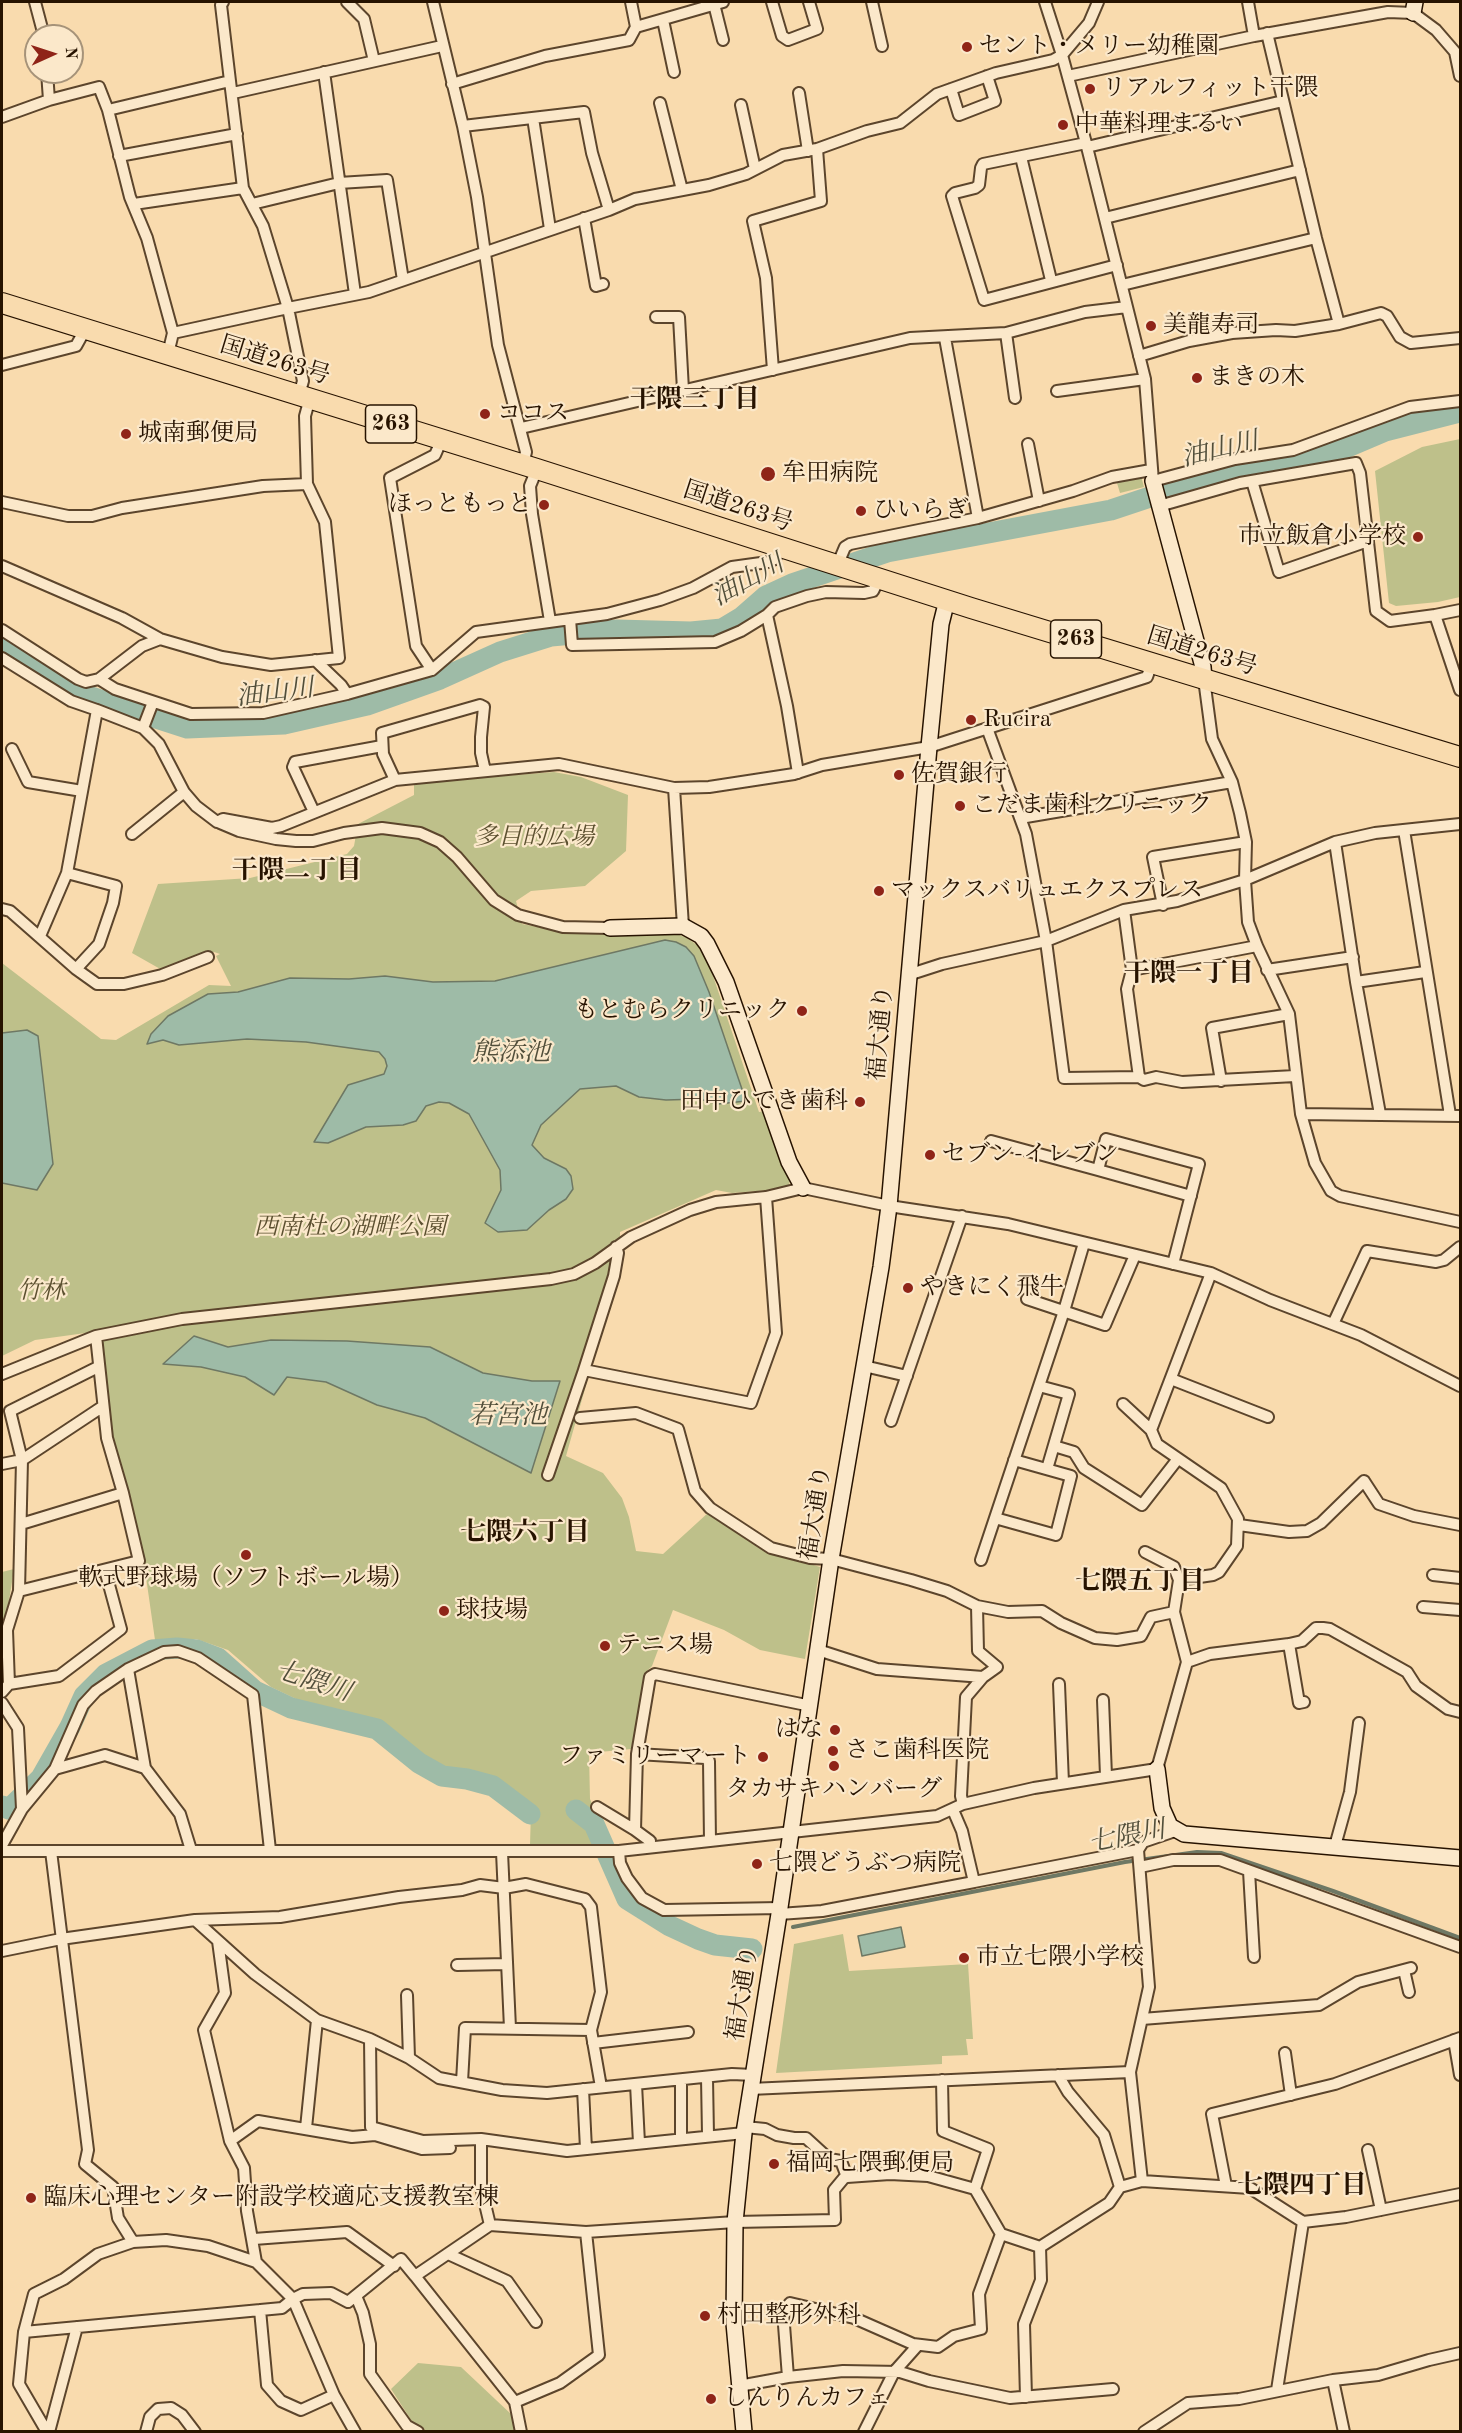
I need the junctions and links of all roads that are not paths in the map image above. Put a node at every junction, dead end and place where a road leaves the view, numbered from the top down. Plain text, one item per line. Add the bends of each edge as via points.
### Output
1 (35, 2) edge
2 (223, 2) edge
3 (347, 2) edge
4 (433, 2) edge
5 (631, 2) edge
6 (772, 2) edge
7 (809, 2) edge
8 (872, 2) edge
9 (1045, 2) edge
10 (1098, 2) edge
11 (1248, 2) edge
12 (1371, 2) edge
13 (719, 3) edge
14 (1414, 7) edge
15 (1372, 15) junction
16 (663, 20) junction
17 (41, 24) edge
18 (636, 27) junction
19 (1268, 33) junction
20 (1254, 36) junction
21 (723, 40) dead end
22 (442, 46) junction
23 (882, 46) dead end
24 (1062, 55) junction
25 (374, 61) junction
26 (324, 72) junction
27 (674, 72) dead end
28 (987, 76) junction
29 (1068, 76) junction
30 (1461, 76) edge
31 (230, 81) junction
32 (48, 84) edge
33 (452, 84) junction
34 (951, 89) junction
35 (233, 93) junction
36 (799, 93) dead end
37 (49, 100) junction
38 (1283, 101) junction
39 (660, 103) dead end
40 (741, 105) dead end
41 (108, 110) junction
42 (2, 117) edge
43 (533, 118) junction
44 (463, 126) junction
45 (237, 134) junction
46 (1086, 145) junction
47 (812, 150) junction
48 (119, 156) junction
49 (1021, 157) junction
50 (755, 169) junction
51 (1300, 170) junction
52 (339, 183) junction
53 (243, 188) junction
54 (682, 190) junction
55 (134, 204) junction
56 (252, 204) junction
57 (609, 210) junction
58 (584, 218) junction
59 (1104, 218) junction
60 (550, 229) junction
61 (1316, 238) junction
62 (483, 253) junction
63 (1117, 265) junction
64 (403, 280) junction
65 (1051, 280) junction
66 (603, 284) dead end
67 (1122, 285) junction
68 (355, 294) junction
69 (2, 303) edge
70 (1126, 307) junction
71 (288, 308) junction
72 (656, 317) dead end
73 (1339, 324) junction
74 (86, 328) junction
75 (173, 333) junction
76 (1006, 333) junction
77 (945, 338) junction
78 (1461, 338) edge
79 (168, 354) junction
80 (1139, 356) junction
81 (2, 364) edge
82 (773, 370) junction
83 (1145, 379) junction
84 (683, 390) junction
85 (1057, 391) dead end
86 (305, 397) junction
87 (1015, 398) dead end
88 (1461, 401) edge
89 (521, 428) junction
90 (441, 439) junction
91 (1029, 444) dead end
92 (530, 467) junction
93 (1152, 475) junction
94 (1252, 481) junction
95 (306, 484) junction
96 (1039, 501) junction
97 (2, 502) edge
98 (1159, 506) junction
99 (978, 518) junction
100 (1368, 541) junction
101 (780, 548) junction
102 (829, 563) junction
103 (2, 566) edge
104 (879, 579) junction
105 (947, 600) junction
106 (1461, 610) edge
107 (767, 615) junction
108 (1436, 615) junction
109 (570, 619) junction
110 (549, 621) junction
111 (2, 630) edge
112 (160, 639) junction
113 (2, 658) edge
114 (315, 660) junction
115 (1152, 663) junction
116 (432, 670) junction
117 (99, 679) junction
118 (1204, 679) junction
119 (1461, 690) edge
120 (347, 694) junction
121 (153, 702) junction
122 (97, 710) junction
123 (143, 728) junction
124 (987, 728) junction
125 (382, 746) junction
126 (928, 747) junction
127 (12, 749) dead end
128 (1461, 757) edge
129 (485, 771) junction
130 (798, 772) junction
131 (395, 780) junction
132 (1232, 782) junction
133 (674, 788) junction
134 (82, 791) junction
135 (184, 792) junction
136 (314, 812) junction
137 (1020, 818) junction
138 (217, 822) junction
139 (1461, 824) edge
140 (1404, 830) junction
141 (132, 834) dead end
142 (1246, 842) junction
143 (1335, 842) junction
144 (67, 873) junction
145 (1245, 880) junction
146 (1163, 904) junction
147 (2, 909) edge
148 (1124, 910) junction
149 (683, 926) junction
150 (610, 928) joint
151 (40, 936) junction
152 (1046, 941) junction
153 (1257, 946) junction
154 (208, 957) dead end
155 (1353, 957) junction
156 (76, 969) junction
157 (1132, 970) junction
158 (1267, 970) junction
159 (1425, 972) junction
160 (908, 975) junction
161 (1356, 982) junction
162 (1289, 1014) junction
163 (1295, 1076) junction
164 (1139, 1077) junction
165 (1221, 1081) junction
166 (1301, 1114) junction
167 (1380, 1114) junction
168 (1455, 1115) edge
169 (991, 1141) dead end
170 (1098, 1170) junction
171 (803, 1188) junction
172 (1191, 1196) junction
173 (766, 1197) junction
174 (889, 1206) junction
175 (962, 1216) junction
176 (1461, 1222) edge
177 (1084, 1243) junction
178 (616, 1247) junction
179 (1461, 1247) edge
180 (1135, 1255) junction
181 (1173, 1264) junction
182 (1211, 1274) junction
183 (1028, 1299) dead end
184 (1064, 1311) junction
185 (1333, 1324) junction
186 (96, 1336) junction
187 (864, 1366) junction
188 (98, 1367) junction
189 (584, 1370) junction
190 (2, 1374) edge
191 (907, 1376) junction
192 (1170, 1378) junction
193 (1460, 1384) edge
194 (1039, 1386) junction
195 (1123, 1404) dead end
196 (102, 1407) junction
197 (1268, 1417) dead end
198 (580, 1418) dead end
199 (891, 1421) dead end
200 (1150, 1430) junction
201 (1054, 1446) junction
202 (22, 1460) junction
203 (1014, 1460) junction
204 (1177, 1460) junction
205 (2, 1464) edge
206 (1047, 1469) junction
207 (548, 1474) dead end
208 (123, 1493) junction
209 (995, 1518) junction
210 (21, 1524) junction
211 (1461, 1525) edge
212 (1239, 1526) junction
213 (1145, 1552) dead end
214 (831, 1559) junction
215 (981, 1560) dead end
216 (105, 1570) junction
217 (1433, 1575) dead end
218 (1461, 1578) edge
219 (1179, 1580) junction
220 (19, 1591) junction
221 (976, 1606) junction
222 (1423, 1607) dead end
223 (1461, 1610) edge
224 (1174, 1612) junction
225 (1290, 1644) junction
226 (818, 1650) junction
227 (1187, 1662) junction
228 (128, 1669) junction
229 (983, 1677) junction
230 (1059, 1684) dead end
231 (5, 1688) edge
232 (1103, 1700) dead end
233 (1304, 1702) dead end
234 (2, 1703) edge
235 (811, 1706) junction
236 (1461, 1712) edge
237 (1359, 1723) dead end
238 (637, 1754) junction
239 (145, 1768) junction
240 (55, 1769) junction
241 (1158, 1769) junction
242 (1106, 1776) junction
243 (1063, 1783) junction
244 (963, 1804) junction
245 (597, 1807) dead end
246 (22, 1809) junction
247 (953, 1810) junction
248 (635, 1830) junction
249 (1178, 1830) junction
250 (790, 1832) junction
251 (710, 1841) junction
252 (2, 1845) edge
253 (1335, 1845) junction
254 (649, 1847) junction
255 (191, 1850) junction
256 (270, 1850) junction
257 (1138, 1850) junction
258 (2, 1851) edge
259 (51, 1851) junction
260 (617, 1851) junction
261 (502, 1852) junction
262 (1461, 1858) edge
263 (1140, 1867) junction
264 (1249, 1871) junction
265 (974, 1882) junction
266 (504, 1888) junction
267 (780, 1911) junction
268 (195, 1920) junction
269 (61, 1939) junction
270 (219, 1941) junction
271 (1461, 1947) edge
272 (2, 1951) edge
273 (1254, 1957) dead end
274 (507, 1964) junction
275 (457, 1965) dead end
276 (1409, 1992) dead end
277 (407, 1995) dead end
278 (1142, 2019) junction
279 (316, 2020) junction
280 (510, 2028) junction
281 (591, 2030) junction
282 (688, 2032) dead end
283 (370, 2039) junction
284 (1457, 2039) edge
285 (593, 2043) junction
286 (1285, 2053) dead end
287 (409, 2058) junction
288 (1130, 2072) junction
289 (1058, 2075) junction
290 (1461, 2075) edge
291 (707, 2078) junction
292 (681, 2080) junction
293 (942, 2080) junction
294 (462, 2082) junction
295 (752, 2082) junction
296 (636, 2084) junction
297 (601, 2087) junction
298 (583, 2089) junction
299 (1291, 2095) junction
300 (306, 2127) junction
301 (744, 2130) junction
302 (708, 2135) junction
303 (681, 2138) junction
304 (481, 2139) junction
305 (230, 2141) junction
306 (639, 2143) junction
307 (450, 2148) dead end
308 (586, 2149) junction
309 (1368, 2150) dead end
310 (847, 2177) junction
311 (1142, 2181) junction
312 (1226, 2186) junction
313 (1120, 2187) junction
314 (975, 2188) junction
315 (1461, 2194) edge
316 (1381, 2210) junction
317 (735, 2222) junction
318 (1303, 2222) junction
319 (490, 2225) junction
320 (586, 2232) junction
321 (1001, 2234) junction
322 (254, 2239) junction
323 (133, 2242) junction
324 (1040, 2247) junction
325 (447, 2254) junction
326 (256, 2262) junction
327 (394, 2266) junction
328 (415, 2276) junction
329 (356, 2296) junction
330 (293, 2299) junction
331 (260, 2310) junction
332 (536, 2322) dead end
333 (77, 2326) junction
334 (24, 2331) junction
335 (918, 2345) junction
336 (1461, 2353) edge
337 (894, 2372) junction
338 (788, 2377) junction
339 (1333, 2380) junction
340 (739, 2385) junction
341 (1113, 2389) dead end
342 (1277, 2390) junction
343 (334, 2395) junction
344 (1026, 2397) junction
345 (515, 2402) junction
346 (48, 2432) edge
347 (146, 2432) edge
348 (195, 2432) edge
349 (355, 2432) edge
350 (418, 2432) edge
351 (521, 2432) edge
352 (744, 2432) edge
353 (864, 2432) edge
354 (1144, 2432) edge
355 (1344, 2432) edge

1 - 17 street
2 - 31 street
3 - 25 street via 364,19
4 - 22 street
5 - 18 street
6 - 7 street via 782,36 788,40 817,29
8 - 23 street
9 - 24 street
10 - 24 street via 1089,22
11 - 20 street
12 - 15 street
13 - 16 street
13 - 21 street
14 - 15 street
14 - 30 street via 1455,52
15 - 19 street
16 - 18 street
16 - 27 street
18 - 33 street via 629,40 545,56
19 - 20 street
19 - 38 street
20 - 29 street
22 - 25 street
22 - 33 street
24 - 28 street
24 - 29 street
25 - 26 street
26 - 35 street
26 - 52 street
28 - 34 street
28 - 34 street via 994,101 959,115
29 - 46 street
31 - 35 street
31 - 41 street
32 - 37 street
33 - 44 street
34 - 47 street via 920,105 900,123
35 - 45 street
36 - 47 street
37 - 41 street via 99,87
37 - 42 street
38 - 46 street
38 - 51 street
39 - 54 street
40 - 50 street
41 - 48 street
43 - 44 street
43 - 57 street via 584,112
43 - 60 street
44 - 62 street
45 - 48 street
45 - 53 street
46 - 49 street
46 - 59 street
47 - 50 street via 783,154
47 - 82 street via 821,201 753,221 766,278
48 - 55 street
49 - 65 street
49 - 65 street via 983,164 979,185 952,196 984,300
50 - 54 street
51 - 59 street
51 - 61 street
52 - 56 street
52 - 64 street via 387,180
52 - 68 street
53 - 55 street
53 - 56 street
54 - 57 street via 635,199
55 - 75 street
56 - 71 street via 263,226
57 - 58 street
58 - 60 street
58 - 66 street via 597,286
59 - 63 street
60 - 62 street
61 - 67 street
61 - 73 street
62 - 64 street
62 - 89 street via 498,345
63 - 65 street
63 - 67 street
64 - 68 street
67 - 70 street
68 - 71 street
69 - 74 highway, 国道263号 / 263
70 - 76 street via 1085,312
70 - 80 street
71 - 75 street
71 - 86 street
72 - 84 street via 679,317
73 - 78 street via 1381,313 1388,316 1400,337 1411,343
73 - 80 street via 1295,331 1232,333
74 - 79 highway, 国道263号 / 263
74 - 81 street via 76,346
75 - 79 street
76 - 77 street
76 - 87 street
77 - 82 street via 910,338
77 - 99 street
79 - 86 highway, 国道263号 / 263
80 - 83 street
82 - 84 street
83 - 85 street
83 - 93 street
84 - 89 street
86 - 90 highway, 国道263号 / 263
86 - 95 street
88 - 93 street via 1410,407 1293,450
89 - 92 street
90 - 92 highway, 国道263号 / 263
90 - 116 street via 435,455 390,477 416,646
91 - 96 street
92 - 101 highway, 国道263号 / 263
92 - 110 street via 532,514
93 - 96 street via 1112,477
93 - 98 street
94 - 98 street
94 - 100 street via 1356,463
94 - 100 street via 1279,572
95 - 97 street via 263,486 92,516 68,516
95 - 114 street via 325,522 339,658
96 - 99 street
98 - 118 street
99 - 102 street via 850,544
100 - 108 street via 1376,611 1390,621
101 - 102 highway, 国道263号 / 263
101 - 109 street via 775,559 732,567 660,600
102 - 104 highway, 国道263号 / 263
103 - 112 street via 122,618
104 - 105 highway, 国道263号 / 263
104 - 107 street via 873,591 807,596 775,607
105 - 115 highway, 国道263号 / 263
105 - 126 street, 福大通り
106 - 108 street
107 - 109 street via 715,642 572,645
107 - 130 street
108 - 119 street
109 - 110 street
110 - 116 street via 476,632
111 - 117 street via 78,679
112 - 114 street via 222,657 271,665
112 - 117 street via 142,646
113 - 122 street via 71,701
114 - 120 street
115 - 118 highway, 国道263号 / 263
115 - 124 street via 1147,677
116 - 120 street
117 - 121 street
118 - 128 highway, 国道263号 / 263
118 - 132 street via 1212,739
120 - 121 street via 263,712 191,714
121 - 123 street
122 - 123 street
122 - 134 street
123 - 135 street via 159,744
124 - 126 street
124 - 137 street
125 - 129 street via 382,733 480,705 484,707 481,753
125 - 131 street
125 - 136 street via 295,762 293,767
126 - 130 street
126 - 160 street, 福大通り
127 - 134 street via 28,782
129 - 131 street
129 - 133 street via 559,765
130 - 133 street via 709,787
131 - 136 street
132 - 137 street
132 - 142 street
133 - 149 street
134 - 144 street
135 - 138 street
135 - 141 street
136 - 138 street via 272,828 223,819
137 - 152 street
138 - 150 street via 239,831 296,841 382,828 420,833 440,843 494,900 518,915 563,927
139 - 140 street
140 - 143 street
140 - 159 street
142 - 145 street
142 - 146 street via 1153,857
143 - 145 street
143 - 155 street
144 - 151 street
144 - 156 street via 116,886 99,944
145 - 146 street
145 - 153 street via 1248,922
146 - 148 street
147 - 151 street via 10,911
148 - 152 street
148 - 157 street
149 - 150 street
149 - 171 street via 701,936 718,963 789,1162
151 - 156 street
152 - 160 street
152 - 164 street via 1064,1078
153 - 157 street
153 - 158 street
154 - 156 street via 162,975 124,984 97,984
155 - 158 street
155 - 161 street
157 - 164 street via 1127,989
158 - 162 street
159 - 161 street
159 - 168 street
160 - 174 street, 福大通り
161 - 167 street
162 - 163 street
162 - 165 street via 1212,1028
163 - 165 street
163 - 166 street
164 - 165 street
166 - 167 street
166 - 176 street via 1315,1163 1331,1191
167 - 168 street
169 - 170 street
170 - 172 street
170 - 172 street via 1106,1139 1199,1164
171 - 173 street
171 - 174 street
172 - 181 street
173 - 178 street via 716,1202 690,1210 650,1226
173 - 189 street via 776,1333 751,1403
174 - 175 street
174 - 187 street, 福大通り
175 - 177 street
175 - 191 street
177 - 180 street
177 - 184 street
178 - 186 street via 574,1274 551,1279 182,1319
178 - 189 street via 614,1276
179 - 185 street via 1436,1262 1366,1251
180 - 181 street
180 - 184 street via 1105,1325
181 - 182 street
182 - 185 street
182 - 192 street
183 - 184 street
184 - 194 street
185 - 193 street
186 - 188 street
186 - 190 street
187 - 191 street
187 - 214 street, 福大通り
188 - 196 street
188 - 202 street via 10,1411
189 - 207 street
191 - 199 street
192 - 197 street
192 - 200 street
194 - 201 street via 1069,1394
194 - 203 street
195 - 200 street
196 - 202 street
196 - 208 street
198 - 214 street via 636,1413 678,1429 695,1491 710,1508 771,1548
200 - 204 street via 1157,1444
201 - 204 street via 1074,1452 1084,1468 1142,1505
201 - 206 street
202 - 205 street
202 - 210 street
203 - 206 street
203 - 209 street
204 - 212 street via 1221,1488
206 - 209 street via 1071,1476 1056,1535
208 - 210 street
208 - 216 street via 139,1561
209 - 215 street
210 - 220 street
211 - 212 street via 1379,1504 1364,1481 1321,1523 1307,1531
212 - 219 street via 1235,1552 1219,1572
213 - 219 street via 1174,1567
214 - 221 street via 947,1591
214 - 226 street, 福大通り
216 - 220 street
216 - 231 street via 121,1629 59,1676
217 - 218 street
219 - 224 street
220 - 231 street via 7,1630
221 - 224 street via 1008,1612 1042,1611 1095,1638 1117,1640 1141,1636 1151,1617
221 - 229 street via 978,1651 997,1667
222 - 223 street
224 - 227 street
225 - 227 street via 1210,1654
225 - 233 street via 1299,1703
225 - 236 street via 1302,1641 1316,1628 1330,1629 1407,1672 1416,1686 1448,1708
226 - 229 street via 877,1669
226 - 235 street, 福大通り
227 - 241 street
228 - 239 street
228 - 240 street via 82,1705
228 - 256 street via 164,1652 178,1652 198,1658 253,1695
229 - 244 street via 966,1697
230 - 243 street
232 - 242 street
234 - 246 street via 18,1728
235 - 238 street via 654,1674
235 - 250 street, 福大通り
237 - 253 street via 1350,1792
238 - 248 street
238 - 251 street via 709,1761
239 - 240 street via 105,1755
239 - 255 street via 180,1814
240 - 246 street
241 - 242 street
241 - 249 street via 1162,1808 1170,1826
242 - 243 street
243 - 244 street
244 - 247 street
245 - 248 street
246 - 252 street
247 - 250 street via 937,1816
247 - 265 street
248 - 254 street via 650,1841
249 - 253 street via 1184,1834
249 - 257 street via 1143,1842
250 - 251 street
250 - 267 street, 福大通り
251 - 254 street
253 - 262 street
254 - 260 street
255 - 256 street
255 - 259 street
256 - 261 street
257 - 263 street
257 - 265 street
258 - 259 street
259 - 269 street
260 - 261 street
260 - 267 street via 627,1878 642,1898 664,1910
261 - 266 street
263 - 264 street via 1206,1859
263 - 278 street via 1149,1987
264 - 271 street
264 - 273 street
265 - 267 street via 822,1911
266 - 268 street via 480,1886 280,1917
266 - 274 street
266 - 281 street via 535,1885 585,1899 591,1908 601,1992
267 - 295 street, 福大通り
268 - 269 street
268 - 270 street
269 - 272 street
269 - 323 street via 88,2150 86,2164 113,2187 118,2218
270 - 279 street
270 - 305 street via 225,1993 204,2030
274 - 275 street
274 - 280 street
276 - 278 street via 1408,1969 1358,1982 1319,2005
277 - 287 street
278 - 288 street
279 - 283 street
279 - 300 street
280 - 281 street
280 - 294 street via 465,2028
281 - 285 street
282 - 285 street
283 - 287 street
283 - 304 street via 371,2127 423,2141
284 - 290 street
284 - 299 street via 1335,2084
285 - 297 street
286 - 299 street
287 - 294 street via 439,2078
288 - 289 street
288 - 311 street
289 - 293 street
289 - 313 street via 1104,2134
291 - 292 street
291 - 295 street via 732,2074
291 - 302 street
292 - 296 street
292 - 303 street
293 - 295 street
293 - 314 street via 943,2131 988,2149
294 - 298 street via 547,2093
295 - 301 street, 福大通り
296 - 297 street
296 - 306 street
297 - 298 street
298 - 308 street
299 - 312 street via 1212,2114
300 - 305 street via 258,2121
300 - 307 street via 352,2137 375,2135 423,2149
301 - 302 street
301 - 310 street via 765,2129 777,2135 806,2138 829,2159 841,2161
301 - 317 street, 福大通り
302 - 303 street
303 - 306 street
304 - 308 street via 567,2151
304 - 319 street via 481,2187
305 - 322 street via 244,2168 247,2211
306 - 308 street
309 - 316 street
310 - 314 street via 928,2176
310 - 317 street via 834,2190 835,2220
311 - 312 street
311 - 313 street
312 - 318 street via 1250,2188
313 - 324 street via 1109,2203
314 - 321 street
315 - 316 street
316 - 318 street
317 - 320 street
317 - 340 street, 福大通り via 734,2323
318 - 342 street
319 - 320 street
319 - 325 street
320 - 345 street via 599,2355 560,2383
321 - 324 street
321 - 335 street via 979,2294 981,2329 954,2336 938,2347
322 - 326 street
322 - 327 street via 347,2232
323 - 326 street via 166,2240 208,2246
323 - 334 street via 98,2254 64,2279 34,2294
324 - 344 street via 1041,2280 1024,2324
325 - 328 street
325 - 332 street via 507,2281
326 - 330 street
327 - 328 street via 401,2259
327 - 329 street
328 - 345 street
329 - 330 street via 348,2301 331,2293 303,2294
329 - 350 street via 370,2344 370,2374 407,2426
330 - 331 street via 282,2308
330 - 343 street
331 - 333 street
331 - 343 street via 267,2385 281,2401 302,2410
333 - 334 street
333 - 346 street
334 - 346 street via 19,2384
335 - 337 street
335 - 338 street via 854,2318 790,2303 783,2312
336 - 339 street via 1378,2375
337 - 338 street via 843,2371
337 - 344 street via 1010,2398
337 - 353 street
338 - 340 street
339 - 342 street
339 - 355 street
340 - 352 street, 福大通り
341 - 344 street
342 - 354 street via 1239,2399 1188,2403
343 - 349 street
345 - 351 street
347 - 348 street via 150,2416 158,2409 171,2408

